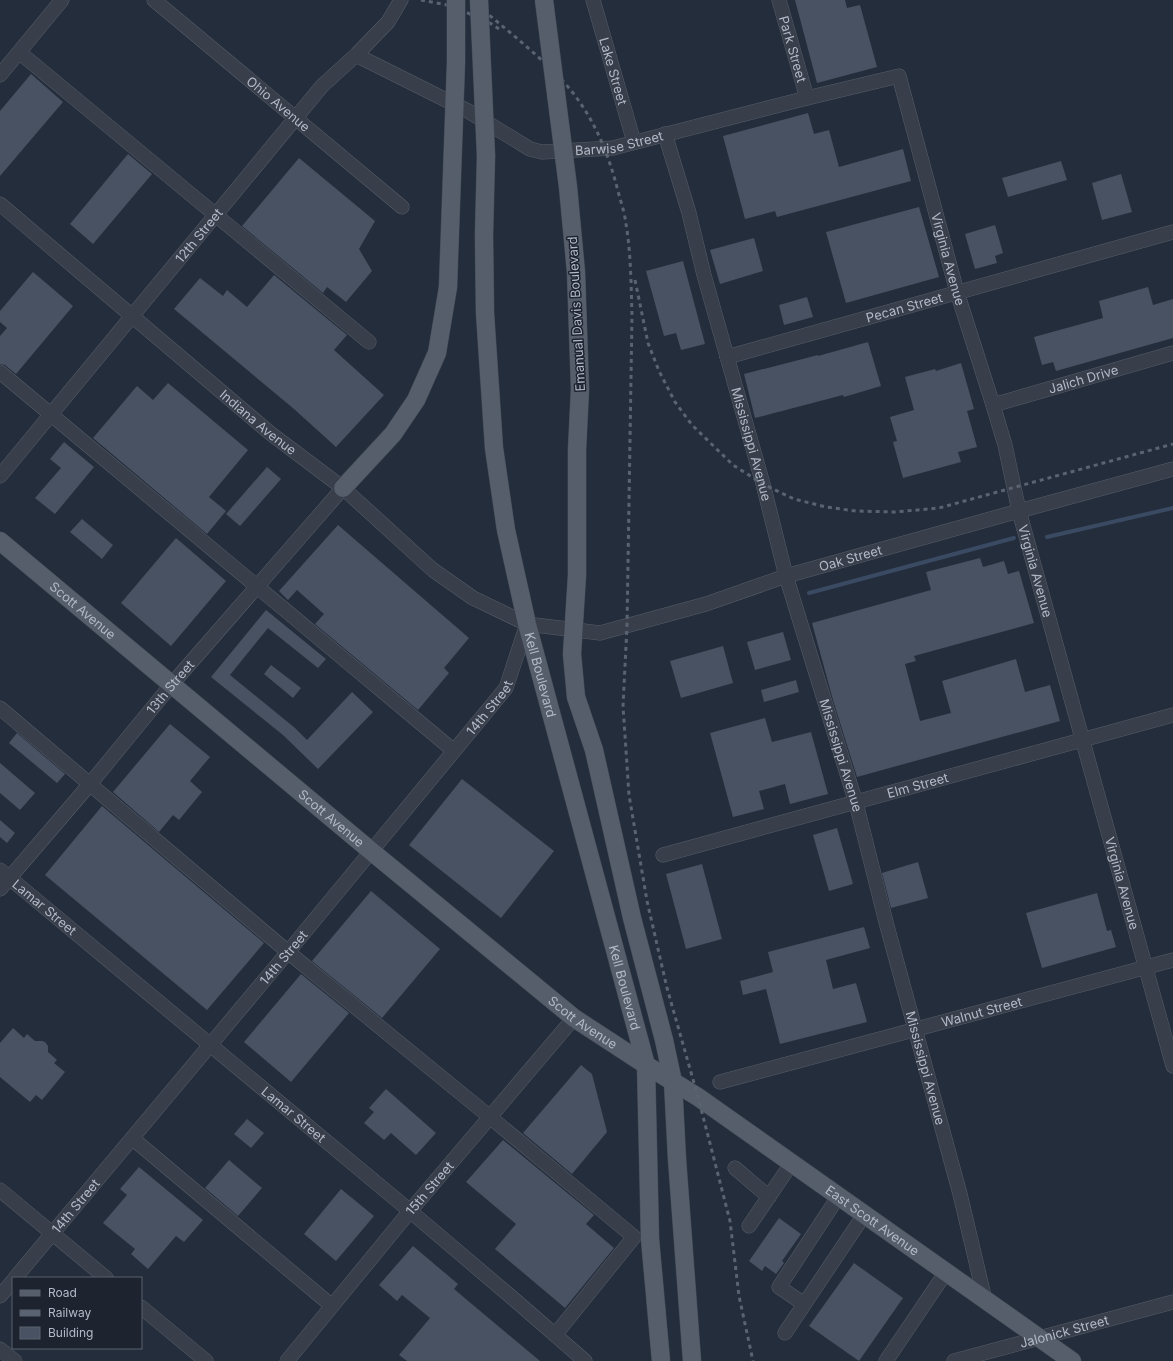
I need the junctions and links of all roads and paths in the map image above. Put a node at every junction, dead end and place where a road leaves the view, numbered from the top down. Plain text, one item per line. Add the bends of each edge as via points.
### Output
1 (62, 0) edge
2 (154, 0) edge
3 (401, 0) edge
4 (456, 0) edge
5 (479, 0) edge
6 (544, 0) edge
7 (593, 0) edge
8 (779, 0) edge
9 (19, 52) junction
10 (356, 55) junction
11 (0, 75) edge
12 (899, 76) joint
13 (807, 98) junction
14 (296, 119) junction
15 (665, 134) junction
16 (634, 142) junction
17 (0, 204) edge
18 (402, 207) dead end
19 (216, 216) junction
20 (1173, 232) edge
21 (957, 292) junction
22 (133, 316) junction
23 (368, 342) dead end
24 (1173, 353) edge
25 (727, 357) junction
26 (0, 372) edge
27 (993, 405) junction
28 (51, 415) junction
29 (1173, 469) edge
30 (0, 476) edge
31 (343, 488) junction
32 (1019, 511) junction
33 (0, 541) edge
34 (786, 576) junction
35 (257, 586) junction
36 (527, 624) junction
37 (574, 630) junction
38 (172, 684) junction
39 (0, 708) edge
40 (1173, 716) edge
41 (1083, 740) junction
42 (454, 751) junction
43 (90, 784) junction
44 (856, 803) junction
45 (372, 851) junction
46 (663, 855) dead end
47 (5, 874) edge
48 (0, 889) edge
49 (288, 952) junction
50 (1173, 960) edge
51 (1146, 967) junction
52 (574, 1018) junction
53 (916, 1028) junction
54 (210, 1045) junction
55 (646, 1066) junction
56 (1173, 1066) edge
57 (673, 1082) junction
58 (720, 1082) dead end
59 (490, 1117) junction
60 (132, 1138) junction
61 (791, 1164) junction
62 (735, 1168) dead end
63 (0, 1190) edge
64 (769, 1197) junction
65 (838, 1197) junction
66 (410, 1212) junction
67 (864, 1215) junction
68 (749, 1226) dead end
69 (52, 1234) junction
70 (946, 1272) junction
71 (16, 1277) edge
72 (105, 1277) edge
73 (12, 1282) edge
74 (0, 1296) edge
75 (985, 1300) junction
76 (1173, 1302) edge
77 (804, 1304) junction
78 (332, 1306) junction
79 (142, 1308) edge
80 (785, 1332) dead end
81 (555, 1335) junction
82 (1038, 1338) junction
83 (0, 1349) edge
84 (15, 1361) edge
85 (206, 1361) edge
86 (287, 1361) edge
87 (586, 1361) edge
88 (661, 1361) edge
89 (692, 1361) edge
90 (886, 1361) edge
91 (954, 1361) edge
92 (1072, 1361) edge

1 - 9 street
2 - 14 street, Ohio Avenue
3 - 10 street, 12th Street via 388,22
4 - 31 main road, bridge via 448,287 438,353 416,400 393,434
5 - 36 main road, bridge via 486,156 484,313 494,448 506,530
6 - 37 main road, Emanual Davis Boulevard, bridge via 576,272 580,389
7 - 16 street, Lake Street
8 - 13 street, Park Street
9 - 11 street
9 - 19 street
10 - 14 street, 12th Street via 322,86
10 - 16 street, Barwise Street via 468,111 530,149 542,152 613,148
12 - 13 street, Barwise Street
12 - 21 street, Virginia Avenue
13 - 15 street, Barwise Street
14 - 18 street, Ohio Avenue
14 - 19 street, 12th Street
15 - 16 street, Barwise Street
15 - 25 street, Mississippi Avenue
17 - 22 street, Indiana Avenue
19 - 22 street, 12th Street
19 - 23 street
20 - 21 street, Pecan Street
21 - 25 street, Pecan Street
21 - 27 street, Virginia Avenue
22 - 28 street, 12th Street
22 - 31 street, Indiana Avenue via 270,433
24 - 27 street, Jalich Drive
25 - 34 street, Mississippi Avenue
26 - 28 street
27 - 32 street, Virginia Avenue via 1005,445
28 - 30 street, 12th Street
28 - 35 street
29 - 32 street, Oak Street
31 - 35 street, 13th Street
31 - 36 street, Indiana Avenue via 433,570 473,598
32 - 34 street, Oak Street
32 - 41 street, Virginia Avenue
33 - 38 main road, Scott Avenue
34 - 37 street, Oak Street via 706,604 600,633
34 - 44 street, Mississippi Avenue
35 - 38 street, 13th Street
35 - 42 street
36 - 37 street, Oak Street
36 - 42 street, 14th Street via 506,688
36 - 55 main road, Kell Boulevard
37 - 57 main road, Kell Boulevard via 572,654 576,697 594,750
38 - 43 street, 13th Street
38 - 45 main road, Scott Avenue
39 - 43 street
40 - 41 street, Elm Street
41 - 44 street, Elm Street
41 - 51 street, Virginia Avenue
42 - 45 street, 14th Street
43 - 47 street, 13th Street
43 - 49 street
44 - 46 street, Elm Street
44 - 53 street, Mississippi Avenue
45 - 49 street, 14th Street
45 - 52 main road, Scott Avenue
47 - 48 street, 13th Street
47 - 54 street, Lamar Street
49 - 54 street, 14th Street
49 - 59 street
50 - 51 street, Walnut Street
51 - 53 street, Walnut Street
51 - 56 street, Virginia Avenue
52 - 55 main road, Scott Avenue
52 - 59 street, 15th Street
53 - 58 street, Walnut Street
53 - 75 street, Mississippi Avenue
54 - 60 street, 14th Street
54 - 66 street, Lamar Street
55 - 57 main road, Scott Avenue
55 - 88 main road, Kell Boulevard via 650,1239
57 - 61 main road, East Scott Avenue
57 - 89 main road, Kell Boulevard
59 - 66 street, 15th Street
59 - 81 street via 634,1237
60 - 69 street, 14th Street
60 - 78 street
61 - 64 street
61 - 65 main road, East Scott Avenue
62 - 64 street
63 - 69 street
64 - 68 street
65 - 67 main road, East Scott Avenue
65 - 77 street via 778,1287
66 - 78 street, 15th Street
66 - 81 street, Lamar Street
67 - 70 main road, East Scott Avenue
67 - 77 street
69 - 71 street, 14th Street
69 - 72 street
70 - 75 main road, East Scott Avenue
70 - 90 street
73 - 74 street
75 - 82 main road, East Scott Avenue
76 - 82 street, Jalonick Street
77 - 80 street
78 - 86 street, 15th Street
79 - 85 street
81 - 87 street, Lamar Street
82 - 91 street, Jalonick Street
82 - 92 main road, East Scott Avenue
83 - 84 street

